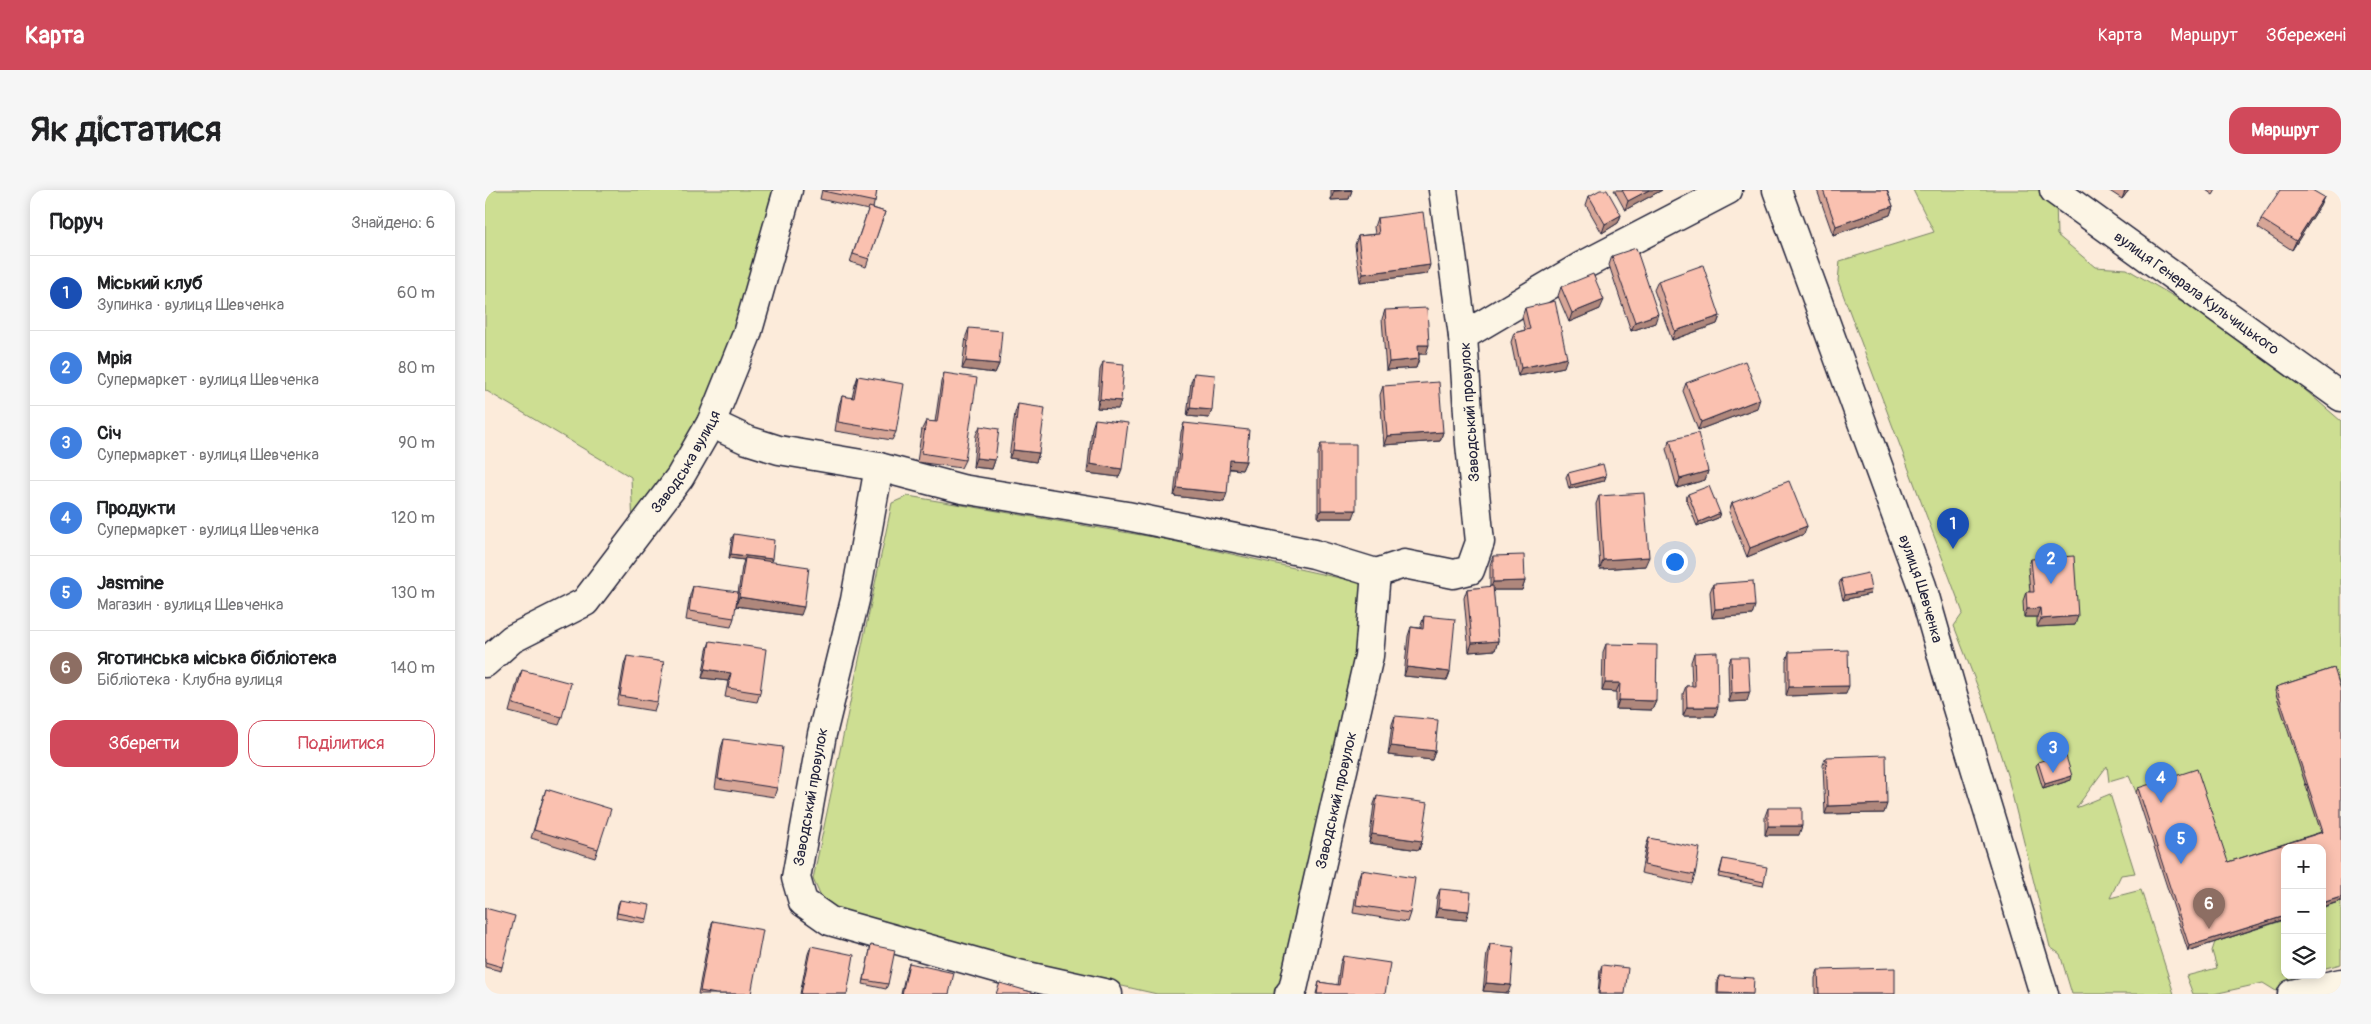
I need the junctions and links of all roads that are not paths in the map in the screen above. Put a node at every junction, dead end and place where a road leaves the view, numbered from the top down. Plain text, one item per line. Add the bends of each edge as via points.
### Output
1 (788, 190) edge
2 (1443, 190) edge
3 (1727, 190) edge
4 (1777, 190) edge
5 (2054, 190) edge
6 (1463, 336) junction
7 (2341, 396) edge
8 (711, 423) junction
9 (879, 467) junction
10 (1376, 573) junction
11 (485, 663) edge
12 (2341, 983) edge
13 (1108, 994) edge
14 (1289, 994) edge
15 (2045, 994) edge
16 (2292, 994) edge

1 - 8 street, Заводська вулиця via 747,334
2 - 6 street
3 - 6 street, Заводський провулок via 1581,267
4 - 15 street, вулиця Шевченка via 1922,586
5 - 7 street, вулиця Генерала Кульчицького
6 - 10 street, Заводський провулок via 1480,542 1470,570 1454,574 1404,564
8 - 9 street via 747,440 779,450
8 - 11 street, Заводська вулиця via 665,500 585,602 512,639
9 - 10 street via 962,489 1127,516 1314,554
9 - 13 street, Заводський провулок via 855,600 821,734 796,878 803,902 830,921 1018,974
10 - 14 street, Заводський провулок via 1369,656 1295,980
12 - 16 street

